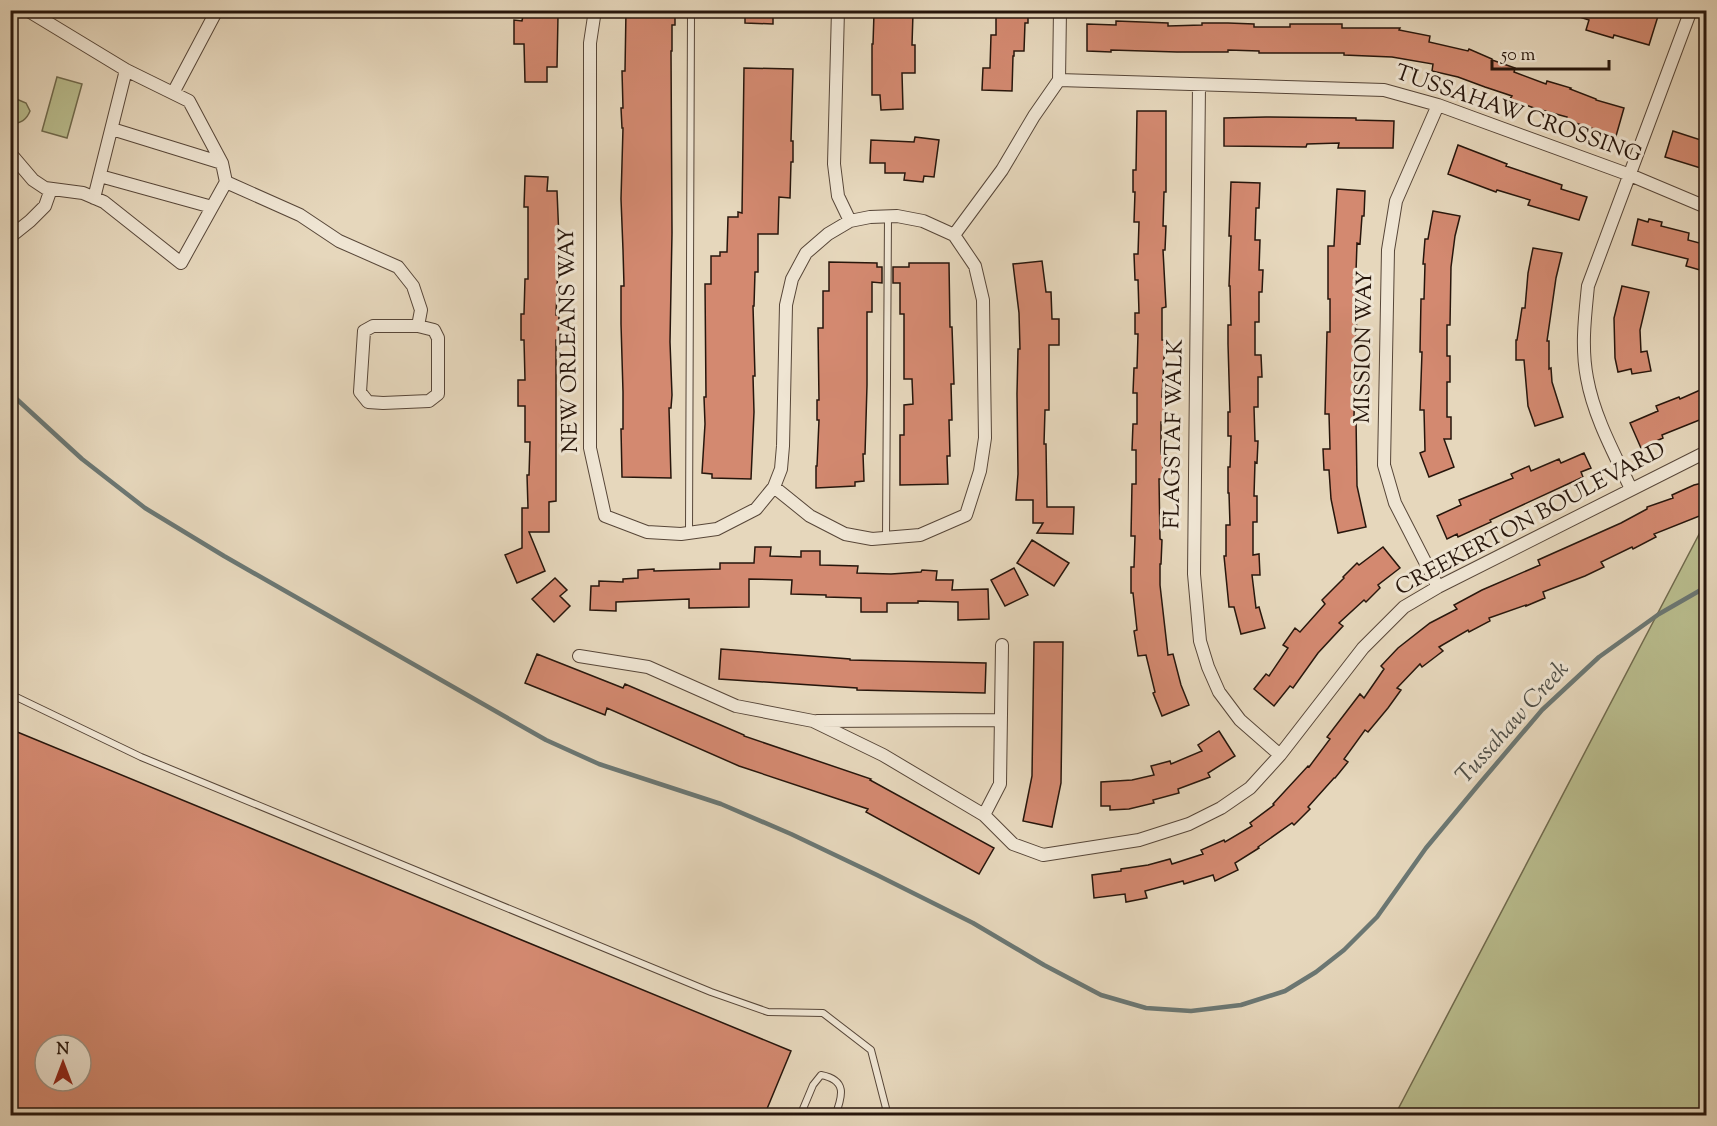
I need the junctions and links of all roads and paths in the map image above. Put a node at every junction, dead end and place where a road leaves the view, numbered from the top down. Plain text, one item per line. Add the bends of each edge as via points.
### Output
1 (27, 10) edge
2 (217, 10) edge
3 (595, 10) edge
4 (691, 10) edge
5 (838, 10) edge
6 (1060, 10) edge
7 (1691, 10) edge
8 (126, 70) junction
9 (1059, 80) junction
10 (1200, 85) junction
11 (173, 93) junction
12 (1438, 105) junction
13 (112, 129) junction
14 (10, 153) edge
15 (222, 163) junction
16 (1630, 175) junction
17 (100, 176) junction
18 (226, 182) junction
19 (51, 189) junction
20 (94, 198) junction
21 (212, 207) junction
22 (1707, 207) edge
23 (888, 216) junction
24 (850, 221) junction
25 (954, 235) junction
26 (10, 237) edge
27 (418, 326) junction
28 (1707, 452) edge
29 (774, 487) junction
30 (1630, 489) junction
31 (690, 533) junction
32 (886, 538) junction
33 (1438, 587) junction
34 (1002, 645) dead end
35 (579, 656) dead end
36 (10, 694) edge
37 (1001, 720) junction
38 (813, 721) junction
39 (1280, 755) junction
40 (984, 815) junction
41 (800, 1116) edge
42 (835, 1116) edge
43 (888, 1116) edge

1 - 8 street
2 - 11 street
3 - 31 street, NEW ORLEANS WAY via 590,43 590,448 605,516 647,532
4 - 31 lane
5 - 24 street via 834,164 838,196
6 - 9 street
7 - 16 street
8 - 11 street
8 - 13 street
9 - 10 street, TUSSAHAW CROSSING
9 - 25 street via 1002,170
10 - 12 street, TUSSAHAW CROSSING via 1384,90
10 - 39 street, FLAGSTAF WALK via 1194,574 1200,641 1219,692 1239,720
11 - 15 street via 189,101
12 - 16 street, TUSSAHAW CROSSING
12 - 33 street, MISSION WAY via 1396,201 1388,250 1384,465 1395,503
13 - 15 street
13 - 17 street
14 - 19 street via 33,180
15 - 18 street
16 - 22 street, TUSSAHAW CROSSING
16 - 30 street via 1588,286 1584,321 1587,377 1595,409
17 - 20 street
17 - 21 street
18 - 21 street
18 - 27 street via 300,214 339,241 398,267 413,286 421,310
19 - 20 street
19 - 26 street via 45,206
20 - 21 street via 181,262
23 - 24 street
23 - 25 street via 923,221
23 - 32 lane
24 - 29 street via 806,253 792,279 786,305 783,446
25 - 32 street via 975,266 983,300 985,438 980,471 966,515 920,535
27 - 27 street via 434,330 438,338 438,394 429,401 368,402 360,392 364,331 373,326
28 - 30 street, CREEKERTON BOULEVARD
29 - 31 street, NEW ORLEANS WAY via 756,509 740,519 717,529
29 - 32 street via 810,516 845,534
30 - 33 street, CREEKERTON BOULEVARD
33 - 39 street, CREEKERTON BOULEVARD via 1404,607 1363,648
34 - 37 street
35 - 38 street, CREEKERTON BOULEVARD via 648,667 736,706
36 - 43 lane via 141,757 711,992 768,1012 823,1013 871,1050
37 - 38 street
37 - 40 street via 1000,784
38 - 40 street, CREEKERTON BOULEVARD via 883,755
39 - 40 street, CREEKERTON BOULEVARD via 1250,788 1221,808 1189,824 1139,840 1043,855 1013,844
41 - 42 lane via 821,1075 837,1081 841,1089

